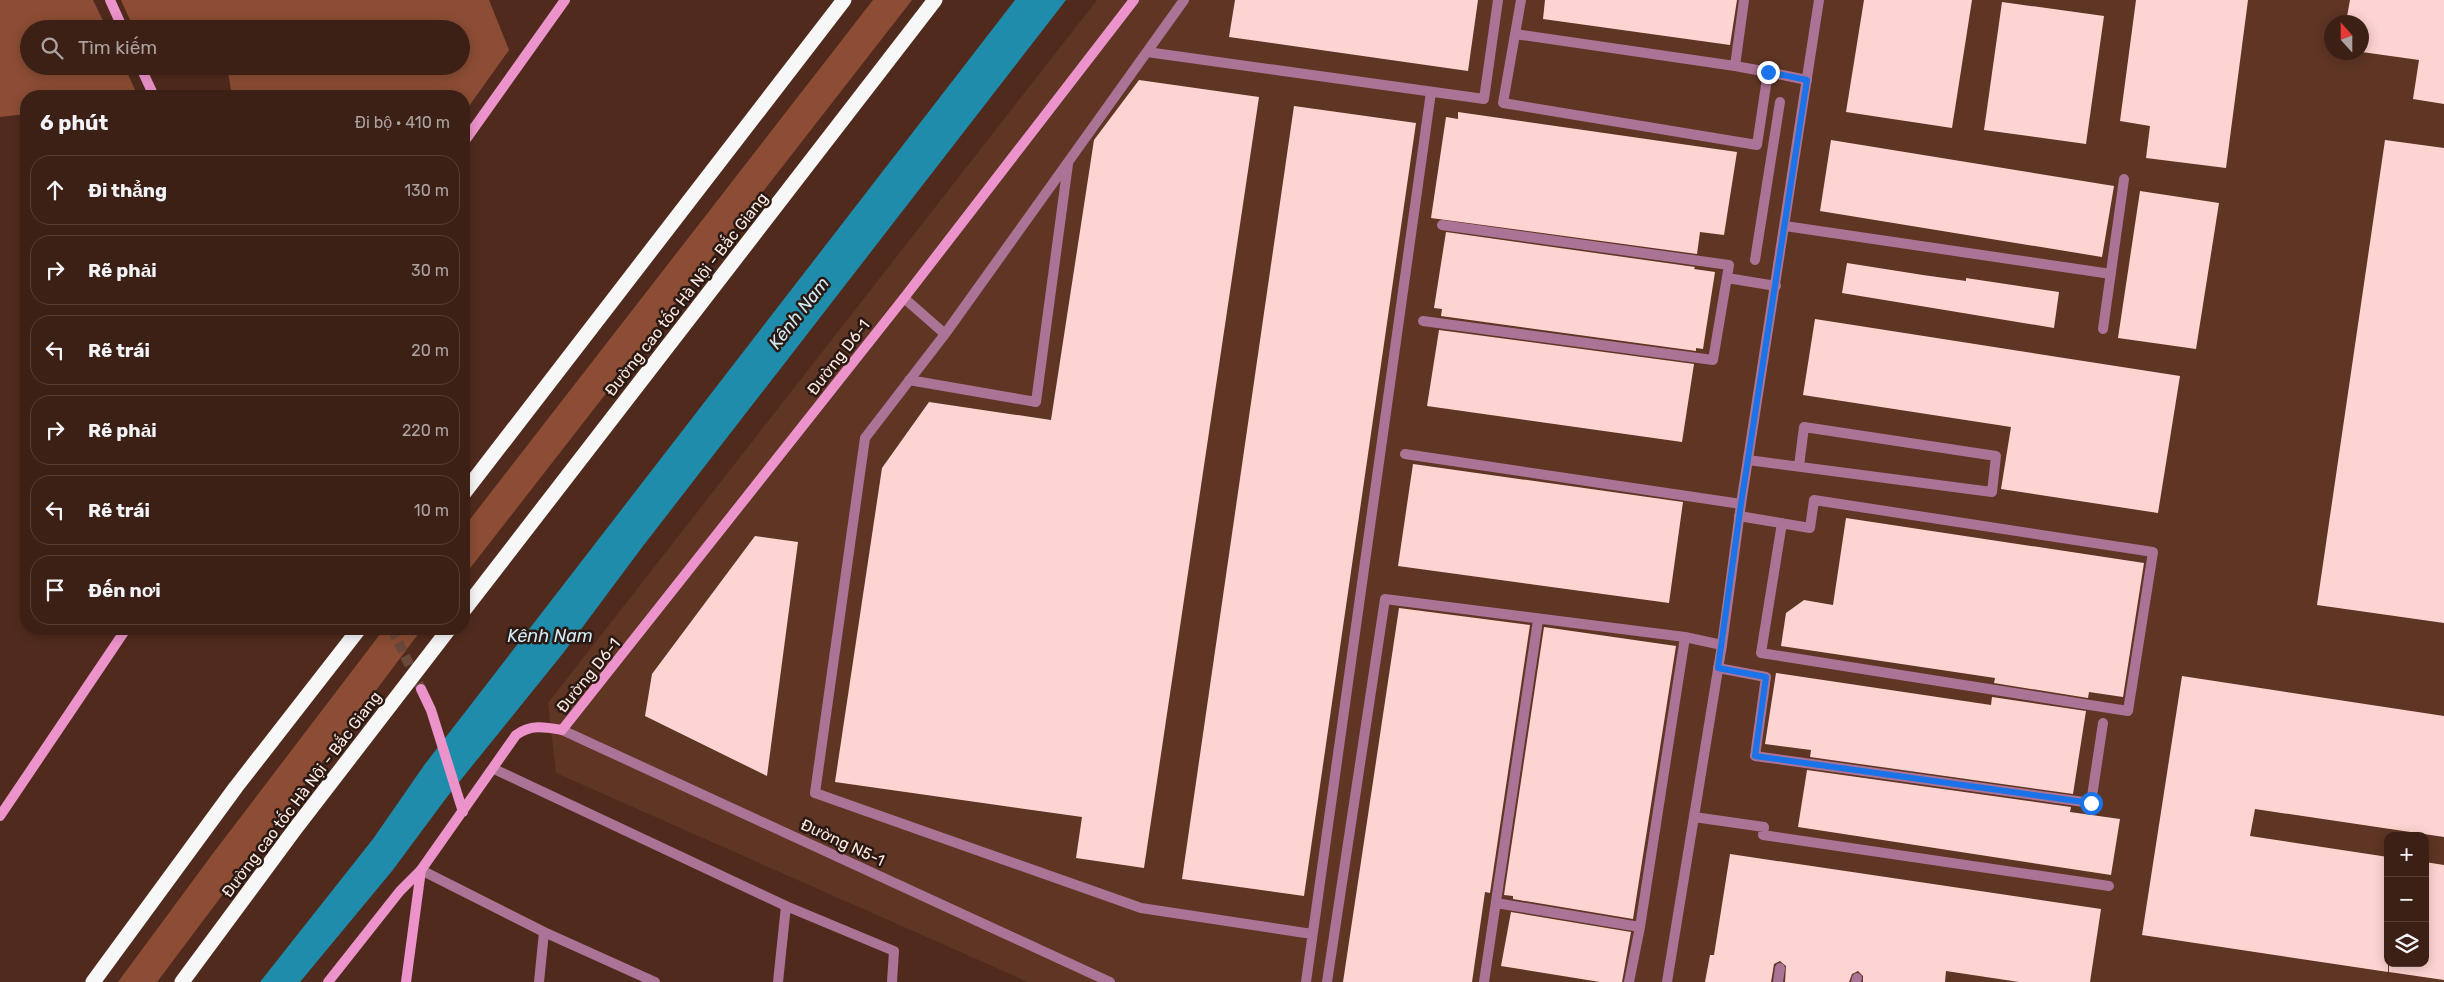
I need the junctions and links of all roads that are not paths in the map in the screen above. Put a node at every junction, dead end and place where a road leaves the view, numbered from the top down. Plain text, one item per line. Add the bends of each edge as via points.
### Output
1 (110, 0) edge
2 (565, 0) edge
3 (844, 0) edge
4 (935, 0) edge
5 (1134, 0) edge
6 (1184, 0) edge
7 (1498, 0) edge
8 (1521, 0) edge
9 (1744, 0) edge
10 (1819, 0) edge
11 (119, 20) edge
12 (1515, 34) junction
13 (1147, 52) junction
14 (1734, 66) junction
15 (1768, 72) junction
16 (144, 75) edge
17 (1807, 80) junction
18 (151, 90) edge
19 (1430, 92) junction
20 (1780, 102) dead end
21 (470, 134) edge
22 (1069, 162) junction
23 (2124, 179) dead end
24 (1442, 225) dead end
25 (1786, 226) junction
26 (1755, 260) dead end
27 (2111, 274) junction
28 (1727, 278) junction
29 (1776, 286) junction
30 (904, 298) junction
31 (1423, 321) dead end
32 (2103, 329) dead end
33 (945, 334) junction
34 (909, 380) junction
35 (1406, 454) dead end
36 (1748, 460) junction
37 (1799, 466) junction
38 (470, 485) edge
39 (1741, 504) junction
40 (1739, 516) junction
41 (1782, 523) junction
42 (470, 602) edge
43 (1538, 620) junction
44 (122, 635) edge
45 (353, 635) edge
46 (444, 635) edge
47 (1685, 637) junction
48 (1722, 645) junction
49 (1718, 668) junction
50 (421, 689) tunnel mouth
51 (2103, 722) dead end
52 (562, 730) junction
53 (494, 769) junction
54 (463, 812) junction
55 (0, 816) edge
56 (1694, 817) junction
57 (421, 870) junction
58 (2109, 886) dead end
59 (1496, 903) junction
60 (786, 906) junction
61 (1640, 927) junction
62 (544, 932) junction
63 (1312, 934) junction
64 (1780, 968) dead end
65 (93, 982) edge
66 (182, 982) edge
67 (328, 982) edge
68 (406, 982) edge
69 (539, 982) edge
70 (655, 982) edge
71 (778, 982) edge
72 (892, 982) edge
73 (1110, 982) edge
74 (1306, 982) edge
75 (1327, 982) edge
76 (1484, 982) edge
77 (1629, 982) edge
78 (1667, 982) edge
79 (1778, 982) edge

1 - 11 street
2 - 21 street
3 - 38 highway
4 - 42 highway, Đường cao tốc Hà Nội - Bắc Giang
5 - 30 street, Đường D6-1
6 - 13 street
7 - 19 street via 1484,99
8 - 12 street
9 - 14 street
10 - 17 street
12 - 14 street
12 - 15 street via 1503,103 1757,145
13 - 19 street
13 - 22 street
14 - 15 street
15 - 17 street
16 - 18 street
17 - 25 street
19 - 63 street
20 - 26 street
22 - 33 street
22 - 34 street via 1036,402
23 - 27 street
24 - 28 street via 1729,265
25 - 27 street
25 - 29 street
27 - 32 street
28 - 29 street
28 - 31 street via 1713,360
29 - 36 street
30 - 33 street
30 - 52 street, Đường D6-1
33 - 34 street
34 - 63 street via 865,438 815,793 1141,908
35 - 39 street
36 - 37 street
36 - 39 street
37 - 37 street via 1992,492 1996,456 1804,427
39 - 40 street
40 - 41 street
40 - 48 street
41 - 41 street via 1810,528 1814,500 2154,552 2128,711 1761,654
43 - 47 street
43 - 59 street
43 - 75 street via 1386,599
44 - 55 street
45 - 65 highway via 236,787
46 - 66 highway, Đường cao tốc Hà Nội - Bắc Giang
47 - 48 street
47 - 61 street
48 - 49 street
49 - 51 street via 1766,677 1755,756 1775,759 2091,803
49 - 56 street
50 - 54 street via 431,710
52 - 53 street via 523,729
52 - 73 street, Đường N5-1
53 - 54 street
53 - 60 street
54 - 57 street
56 - 58 street via 1764,827 1763,836
56 - 78 street
57 - 62 street
57 - 67 street via 400,891
57 - 68 street
59 - 61 street
59 - 76 street
60 - 71 street
60 - 72 street via 894,951
61 - 77 street
62 - 69 street
62 - 70 street
63 - 74 street
64 - 79 street

